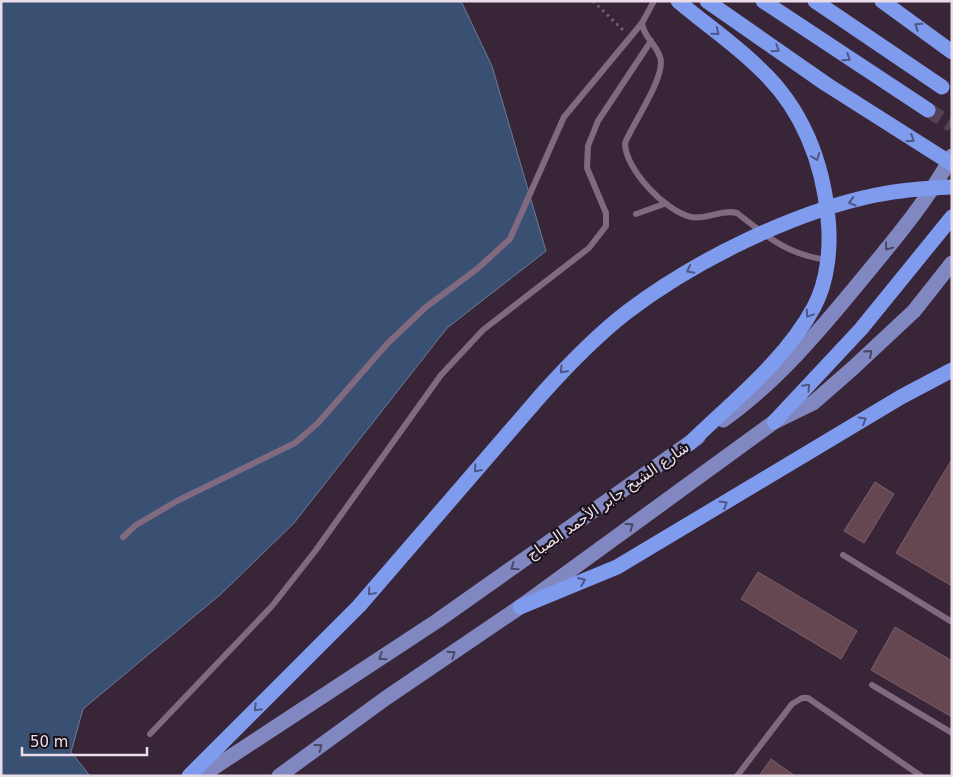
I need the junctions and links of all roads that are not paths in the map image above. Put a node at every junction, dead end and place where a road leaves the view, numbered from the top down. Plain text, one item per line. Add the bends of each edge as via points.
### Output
1 (654, 1) edge
2 (678, 1) edge
3 (707, 1) edge
4 (763, 1) edge
5 (815, 1) edge
6 (882, 1) edge
7 (642, 23) junction
8 (651, 41) junction
9 (952, 52) edge
10 (942, 87) dead end
11 (928, 110) tunnel mouth
12 (951, 161) edge
13 (952, 187) edge
14 (664, 204) junction
15 (636, 214) dead end
16 (952, 217) edge
17 (827, 260) junction
18 (952, 263) edge
19 (952, 370) edge
20 (774, 422) junction
21 (689, 444) junction
22 (123, 536) dead end
23 (843, 555) dead end
24 (520, 607) junction
25 (952, 622) edge
26 (872, 685) dead end
27 (952, 733) edge
28 (150, 734) dead end
29 (189, 776) edge
30 (201, 776) edge
31 (279, 776) edge
32 (737, 776) edge
33 (921, 776) edge

1 - 7 lane
2 -> 17 highway via 761,69 788,102 803,127 818,158 826,191 829,225
3 -> 12 highway via 826,84
4 -> 11 highway
5 - 10 highway
9 -> 6 highway
7 - 8 lane via 642,30
7 - 22 lane via 564,117 510,239 426,307 387,344 318,423 295,443 177,501
8 - 14 lane via 660,57 661,71 630,131 625,153 629,163
8 - 28 lane via 598,121 588,146 587,168 606,213 606,226 589,248 483,330 441,375 272,606
12 -> 21 main road, شارع الشيخ جابر الأحمد الصباح via 828,320 757,393
13 -> 29 highway via 876,195 777,227 685,273 626,313 570,364 359,606
14 - 15 lane
14 - 17 lane via 692,217 730,211 737,213 783,248
20 -> 16 highway via 861,329
17 -> 21 highway via 814,306 792,340 762,374
20 -> 18 main road via 813,404 914,311
24 -> 19 highway via 616,567 901,397
24 -> 20 main road
21 -> 30 main road, شارع الشيخ جابر الأحمد الصباح via 437,621
23 - 25 lane
31 -> 24 main road
26 - 27 lane
32 - 33 lane via 792,704 802,698 808,698

